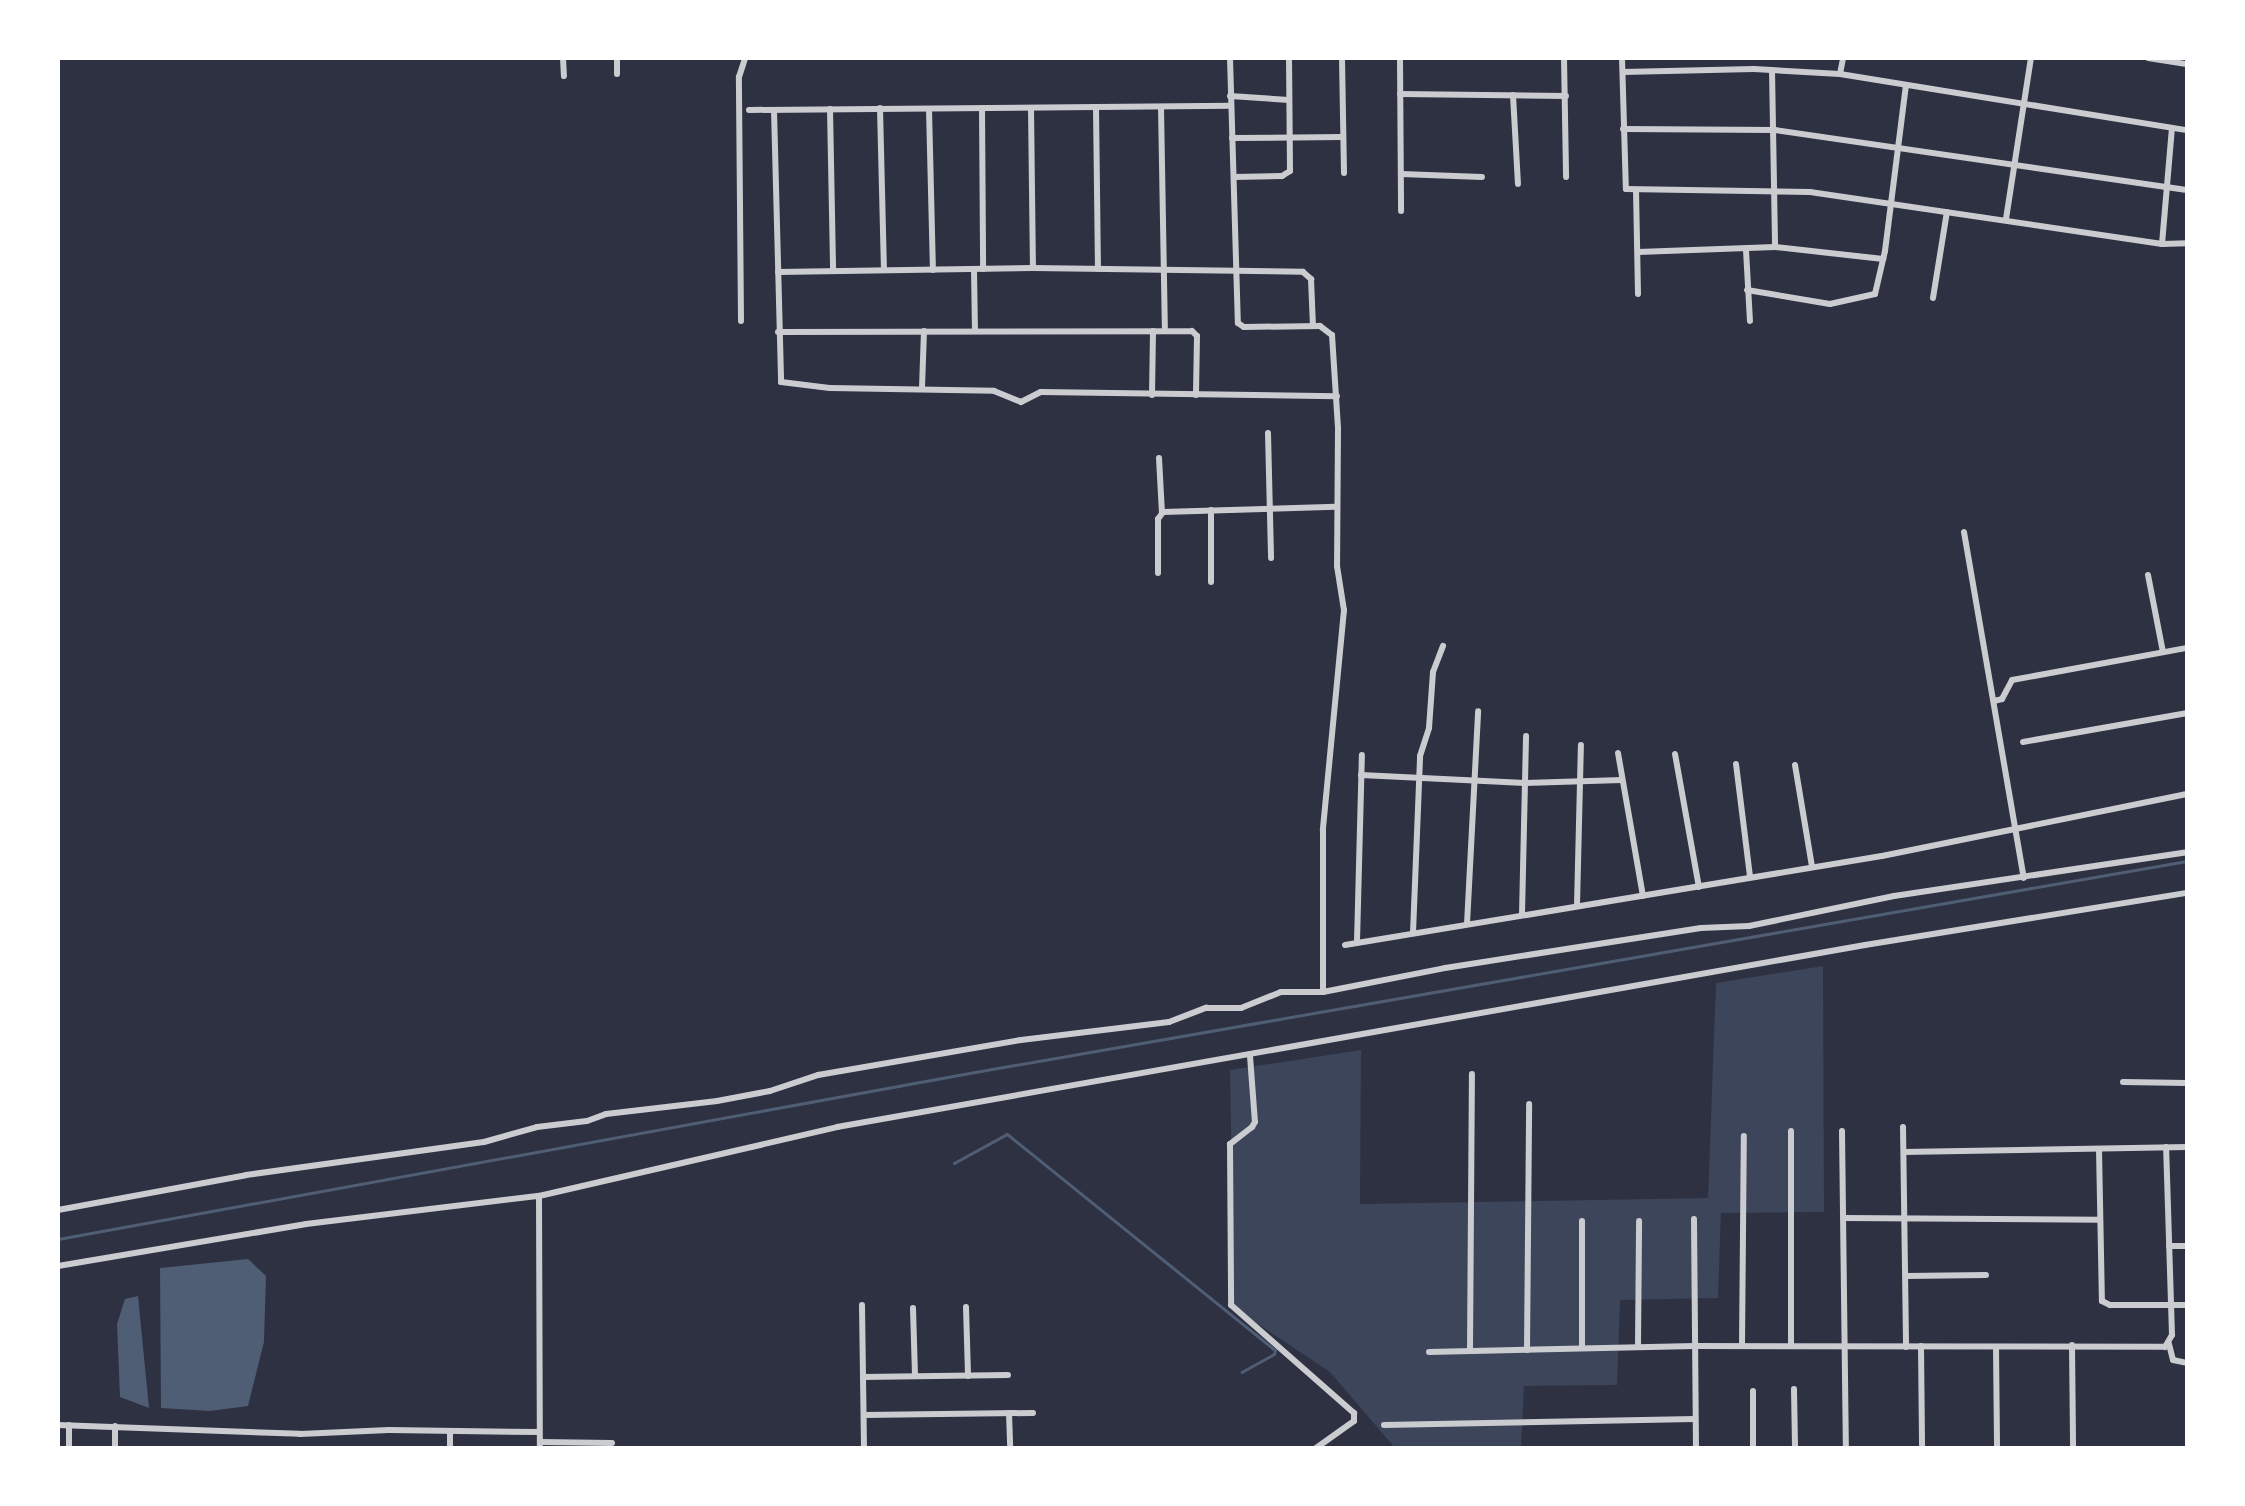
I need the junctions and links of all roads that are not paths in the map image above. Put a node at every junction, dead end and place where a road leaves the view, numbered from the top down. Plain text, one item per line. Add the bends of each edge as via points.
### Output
1 (563, 58) edge
2 (617, 58) edge
3 (745, 58) edge
4 (1230, 58) edge
5 (1289, 58) edge
6 (1342, 58) edge
7 (1400, 58) edge
8 (1564, 58) edge
9 (1622, 58) edge
10 (1754, 58) edge
11 (1843, 58) edge
12 (2031, 58) edge
13 (2148, 58) edge
14 (2187, 64) edge
15 (1754, 69) junction
16 (1772, 70) junction
17 (1623, 72) junction
18 (617, 74) dead end
19 (1840, 74) junction
20 (564, 76) dead end
21 (1906, 85) junction
22 (1400, 94) junction
23 (1513, 95) junction
24 (1230, 96) junction
25 (1566, 96) junction
26 (1289, 100) junction
27 (2024, 104) junction
28 (1231, 106) junction
29 (1096, 107) junction
30 (1161, 107) junction
31 (880, 108) junction
32 (982, 108) junction
33 (1031, 108) junction
34 (830, 109) junction
35 (929, 109) junction
36 (749, 110) dead end
37 (774, 110) junction
38 (2172, 128) junction
39 (1623, 129) junction
40 (1775, 130) junction
41 (2187, 130) edge
42 (1289, 137) junction
43 (1342, 137) junction
44 (1232, 138) junction
45 (1897, 146) junction
46 (2014, 163) junction
47 (1344, 173) dead end
48 (1401, 174) junction
49 (1234, 177) junction
50 (1482, 177) dead end
51 (1566, 177) dead end
52 (1518, 184) dead end
53 (2166, 187) junction
54 (1636, 190) junction
55 (1775, 190) junction
56 (2187, 190) edge
57 (1890, 202) junction
58 (1401, 211) dead end
59 (1947, 212) junction
60 (2006, 219) junction
61 (2187, 243) edge
62 (2162, 244) junction
63 (1775, 247) junction
64 (1746, 250) junction
65 (1638, 252) junction
66 (1883, 259) junction
67 (1033, 268) junction
68 (974, 269) junction
69 (983, 269) junction
70 (1098, 269) junction
71 (1163, 269) junction
72 (1235, 269) junction
73 (884, 270) junction
74 (933, 270) junction
75 (833, 271) junction
76 (778, 272) junction
77 (1747, 290) junction
78 (1638, 294) dead end
79 (1933, 298) dead end
80 (741, 321) dead end
81 (1750, 321) dead end
82 (1313, 326) junction
83 (924, 331) junction
84 (975, 331) junction
85 (1153, 331) junction
86 (1165, 331) junction
87 (778, 332) junction
88 (922, 388) junction
89 (1152, 395) junction
90 (1196, 395) junction
91 (1337, 396) junction
92 (1268, 433) dead end
93 (1159, 458) dead end
94 (1336, 507) junction
95 (1270, 509) junction
96 (1211, 510) junction
97 (1162, 513) junction
98 (1964, 532) dead end
99 (1271, 558) dead end
100 (1158, 573) dead end
101 (2148, 575) dead end
102 (1211, 582) dead end
103 (1443, 646) dead end
104 (2187, 648) edge
105 (2163, 652) junction
106 (1998, 701) junction
107 (1478, 711) dead end
108 (2187, 713) edge
109 (1526, 736) dead end
110 (2023, 742) dead end
111 (1581, 745) dead end
112 (1618, 753) dead end
113 (1675, 754) dead end
114 (1362, 755) dead end
115 (1736, 764) dead end
116 (1795, 765) dead end
117 (1361, 775) junction
118 (1419, 778) junction
119 (1622, 780) junction
120 (1474, 781) junction
121 (1580, 782) junction
122 (1525, 783) junction
123 (2187, 794) edge
124 (2017, 831) junction
125 (2187, 852) edge
126 (1812, 867) junction
127 (1750, 876) junction
128 (2024, 878) junction
129 (1699, 887) junction
130 (2187, 893) edge
131 (1643, 896) junction
132 (1577, 905) junction
133 (1522, 914) junction
134 (1467, 924) junction
135 (1413, 933) junction
136 (1357, 942) junction
137 (1345, 945) dead end
138 (1323, 992) junction
139 (1250, 1056) junction
140 (1472, 1074) dead end
141 (2123, 1082) dead end
142 (2187, 1083) edge
143 (1529, 1104) dead end
144 (1903, 1127) dead end
145 (1791, 1131) dead end
146 (1842, 1131) dead end
147 (1744, 1136) dead end
148 (2166, 1147) junction
149 (2187, 1147) edge
150 (2099, 1149) junction
151 (1904, 1152) junction
152 (539, 1196) junction
153 (58, 1210) edge
154 (1844, 1218) junction
155 (1904, 1218) junction
156 (1694, 1219) dead end
157 (2100, 1220) junction
158 (1582, 1221) dead end
159 (1639, 1221) dead end
160 (2169, 1246) junction
161 (2187, 1246) edge
162 (58, 1266) edge
163 (1986, 1275) dead end
164 (1906, 1276) junction
165 (862, 1305) dead end
166 (2171, 1305) junction
167 (2187, 1305) edge
168 (966, 1307) dead end
169 (913, 1308) dead end
170 (2169, 1344) junction
171 (1845, 1345) junction
172 (2072, 1345) junction
173 (1638, 1346) junction
174 (1695, 1346) junction
175 (1742, 1346) junction
176 (1791, 1346) junction
177 (1921, 1346) junction
178 (1906, 1347) junction
179 (1996, 1347) junction
180 (1582, 1348) junction
181 (1527, 1350) junction
182 (1470, 1351) junction
183 (1429, 1352) dead end
184 (2187, 1363) edge
185 (1008, 1375) dead end
186 (915, 1376) junction
187 (968, 1376) junction
188 (863, 1377) junction
189 (1794, 1389) dead end
190 (1753, 1391) dead end
191 (1009, 1413) junction
192 (1033, 1413) dead end
193 (864, 1415) junction
194 (1695, 1419) junction
195 (58, 1425) edge
196 (69, 1425) junction
197 (1384, 1425) dead end
198 (115, 1426) junction
199 (539, 1432) junction
200 (450, 1433) junction
201 (612, 1443) dead end
202 (540, 1445) edge
203 (69, 1448) edge
204 (115, 1448) edge
205 (450, 1448) edge
206 (864, 1448) edge
207 (1010, 1448) edge
208 (1316, 1448) edge
209 (1696, 1448) edge
210 (1753, 1448) edge
211 (1795, 1448) edge
212 (1846, 1448) edge
213 (1922, 1448) edge
214 (1997, 1448) edge
215 (2073, 1448) edge

1 - 20 street
2 - 18 street
3 - 80 street via 739,77
4 - 24 street
5 - 26 street
6 - 43 street
7 - 22 street
8 - 25 street
9 - 17 street
10 - 15 street
11 - 19 street
12 - 27 street
13 - 14 street
15 - 16 street
15 - 17 street
16 - 19 street
16 - 40 street
17 - 39 street
19 - 21 street
21 - 27 street
21 - 45 street
22 - 23 street
22 - 48 street
23 - 25 street
23 - 52 street
24 - 26 street
24 - 28 street
25 - 51 street
26 - 42 street
27 - 38 street
27 - 46 street
28 - 30 street
28 - 44 street
29 - 30 street
29 - 33 street
29 - 70 street
30 - 71 street
31 - 34 street
31 - 35 street
31 - 73 street
32 - 33 street
32 - 35 street
32 - 69 street
33 - 67 street
34 - 37 street
34 - 75 street
35 - 74 street
36 - 37 street
37 - 76 street
38 - 41 street
38 - 53 street
39 - 40 street
39 - 54 street via 1623,185
40 - 45 street
40 - 55 street
42 - 43 street
42 - 44 street
42 - 49 street via 1289,173
43 - 47 street
44 - 49 street
45 - 46 street
45 - 57 street
46 - 53 street
46 - 60 street
48 - 50 street
48 - 58 street
49 - 72 street
53 - 56 street
53 - 62 street
54 - 55 street
54 - 65 street
55 - 57 street
55 - 63 street
57 - 59 street
57 - 66 street
59 - 60 street
59 - 79 street
60 - 62 street
61 - 62 street
63 - 64 street
63 - 66 street
64 - 65 street
64 - 77 street
65 - 78 street
66 - 77 street via 1872,296 1830,304
67 - 69 street
67 - 70 street
68 - 69 street
68 - 74 street
68 - 84 street
70 - 71 street
71 - 72 street
71 - 86 street
72 - 82 street via 1307,273
72 - 82 street via 1241,326
73 - 74 street
73 - 75 street
75 - 76 street
76 - 87 street
77 - 81 street
82 - 91 street via 1332,335
83 - 84 street
83 - 87 street
83 - 88 street
84 - 85 street
85 - 86 street
85 - 89 street
86 - 90 street via 1196,334
87 - 88 street via 781,382
88 - 89 street via 994,391 1021,402 1041,392
89 - 90 street
90 - 91 street
91 - 94 street
92 - 95 street
93 - 97 street
94 - 95 street
94 - 138 street via 1344,610 1323,830
95 - 96 street
95 - 99 street
96 - 97 street
96 - 102 street
97 - 100 street
98 - 106 street
101 - 105 street
103 - 118 street via 1433,672
104 - 105 street
105 - 106 street via 2012,680
106 - 124 street
107 - 120 street
108 - 110 street
109 - 122 street
111 - 121 street
112 - 119 street
113 - 129 street
114 - 117 street
115 - 127 street
116 - 126 street
117 - 118 street
117 - 136 street
118 - 120 street
118 - 135 street
119 - 121 street
119 - 131 street
120 - 122 street
120 - 134 street
121 - 122 street
121 - 132 street
122 - 133 street
123 - 124 street
124 - 126 street
124 - 128 street
125 - 128 street
126 - 127 street
127 - 129 street
128 - 138 street via 1886,897 1749,926 1701,928 1445,968
129 - 131 street
130 - 139 street via 1880,942
131 - 132 street
132 - 133 street
133 - 134 street
134 - 135 street
135 - 136 street
136 - 137 street
138 - 153 street via 1281,992 1241,1008 1206,1008 1169,1022 1021,1040 809,1077 717,1101 606,1114 484,1142 246,1175
139 - 152 street via 837,1127
139 - 208 street via 1255,1122 1230,1144 1231,1305 1355,1414 1354,1421
140 - 182 street
141 - 142 street
143 - 181 street
144 - 151 street
145 - 176 street
146 - 154 street
147 - 175 street
148 - 149 street
148 - 150 street
148 - 160 street
150 - 151 street
150 - 157 street
151 - 155 street
152 - 162 street via 306,1224
152 - 199 street
154 - 155 street
154 - 171 street
155 - 157 street
155 - 164 street
156 - 174 street
157 - 166 street via 2102,1301
158 - 180 street
159 - 173 street
160 - 161 street
160 - 166 street
163 - 164 street
164 - 178 street
165 - 188 street
166 - 167 street
166 - 170 street
168 - 187 street
169 - 186 street
170 - 172 street
170 - 184 street via 2173,1360
171 - 176 street
171 - 178 street
171 - 212 street
172 - 179 street
172 - 215 street
173 - 174 street
173 - 180 street
174 - 175 street
174 - 194 street
175 - 176 street
177 - 178 street
177 - 179 street
177 - 213 street
179 - 214 street
180 - 181 street
181 - 182 street
182 - 183 street
185 - 187 street
186 - 187 street
186 - 188 street
188 - 193 street
189 - 211 street
190 - 210 street
191 - 192 street
191 - 193 street
191 - 207 street
193 - 206 street
194 - 197 street
194 - 209 street
195 - 196 street
196 - 198 street
196 - 203 street
198 - 200 street via 300,1434
198 - 204 street
199 - 200 street
199 - 202 street
200 - 205 street
201 - 202 street

